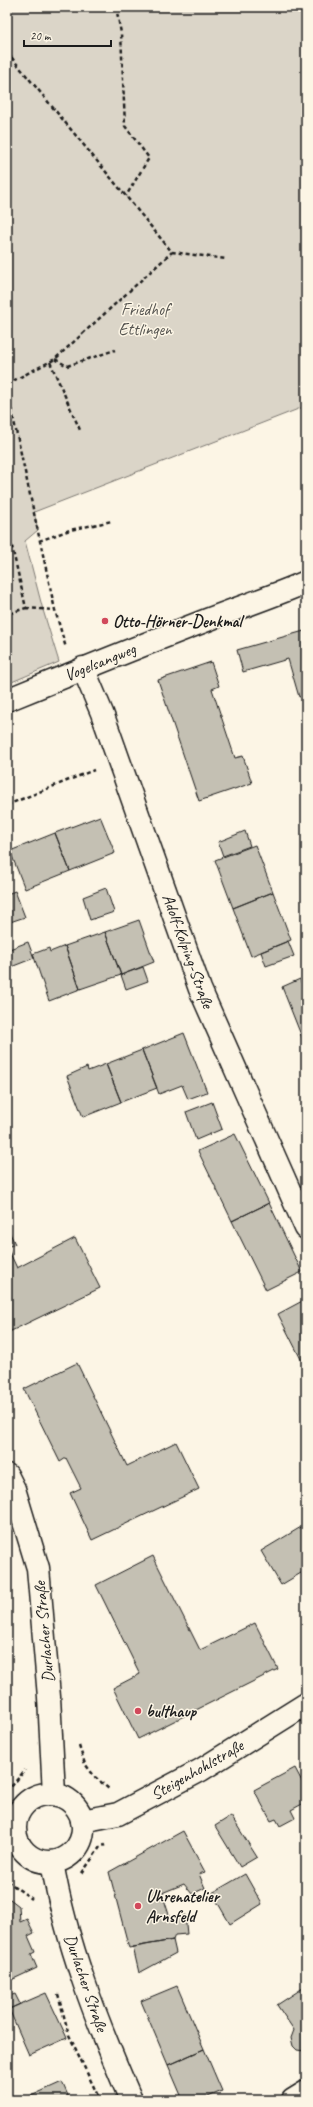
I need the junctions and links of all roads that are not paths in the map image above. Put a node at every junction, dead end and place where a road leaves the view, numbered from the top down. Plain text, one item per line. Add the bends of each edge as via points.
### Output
1 (306, 582) edge
2 (78, 670) junction
3 (7, 700) edge
4 (306, 1228) edge
5 (7, 1475) edge
6 (306, 1704) edge
7 (54, 1794) junction
8 (82, 1821) junction
9 (12, 1845) edge
10 (52, 1862) junction
11 (306, 2092) edge
12 (131, 2100) edge
13 (293, 2100) edge

1 - 2 street, Vogelsangweg
2 - 3 street, Vogelsangweg
2 - 4 street, Adolf-Kolping-Straße via 119,760 200,989
5 - 7 street, Durlacher Straße via 14,1489 38,1568 50,1705
6 - 8 street, Steigenhohlstraße via 201,1770 118,1814
7 - 8 street via 72,1803
7 - 9 street via 34,1798 25,1804 15,1822
8 - 10 street via 79,1843 63,1859
9 - 10 street via 32,1858
10 - 12 street, Durlacher Straße via 58,1897 76,1959
11 - 13 street

